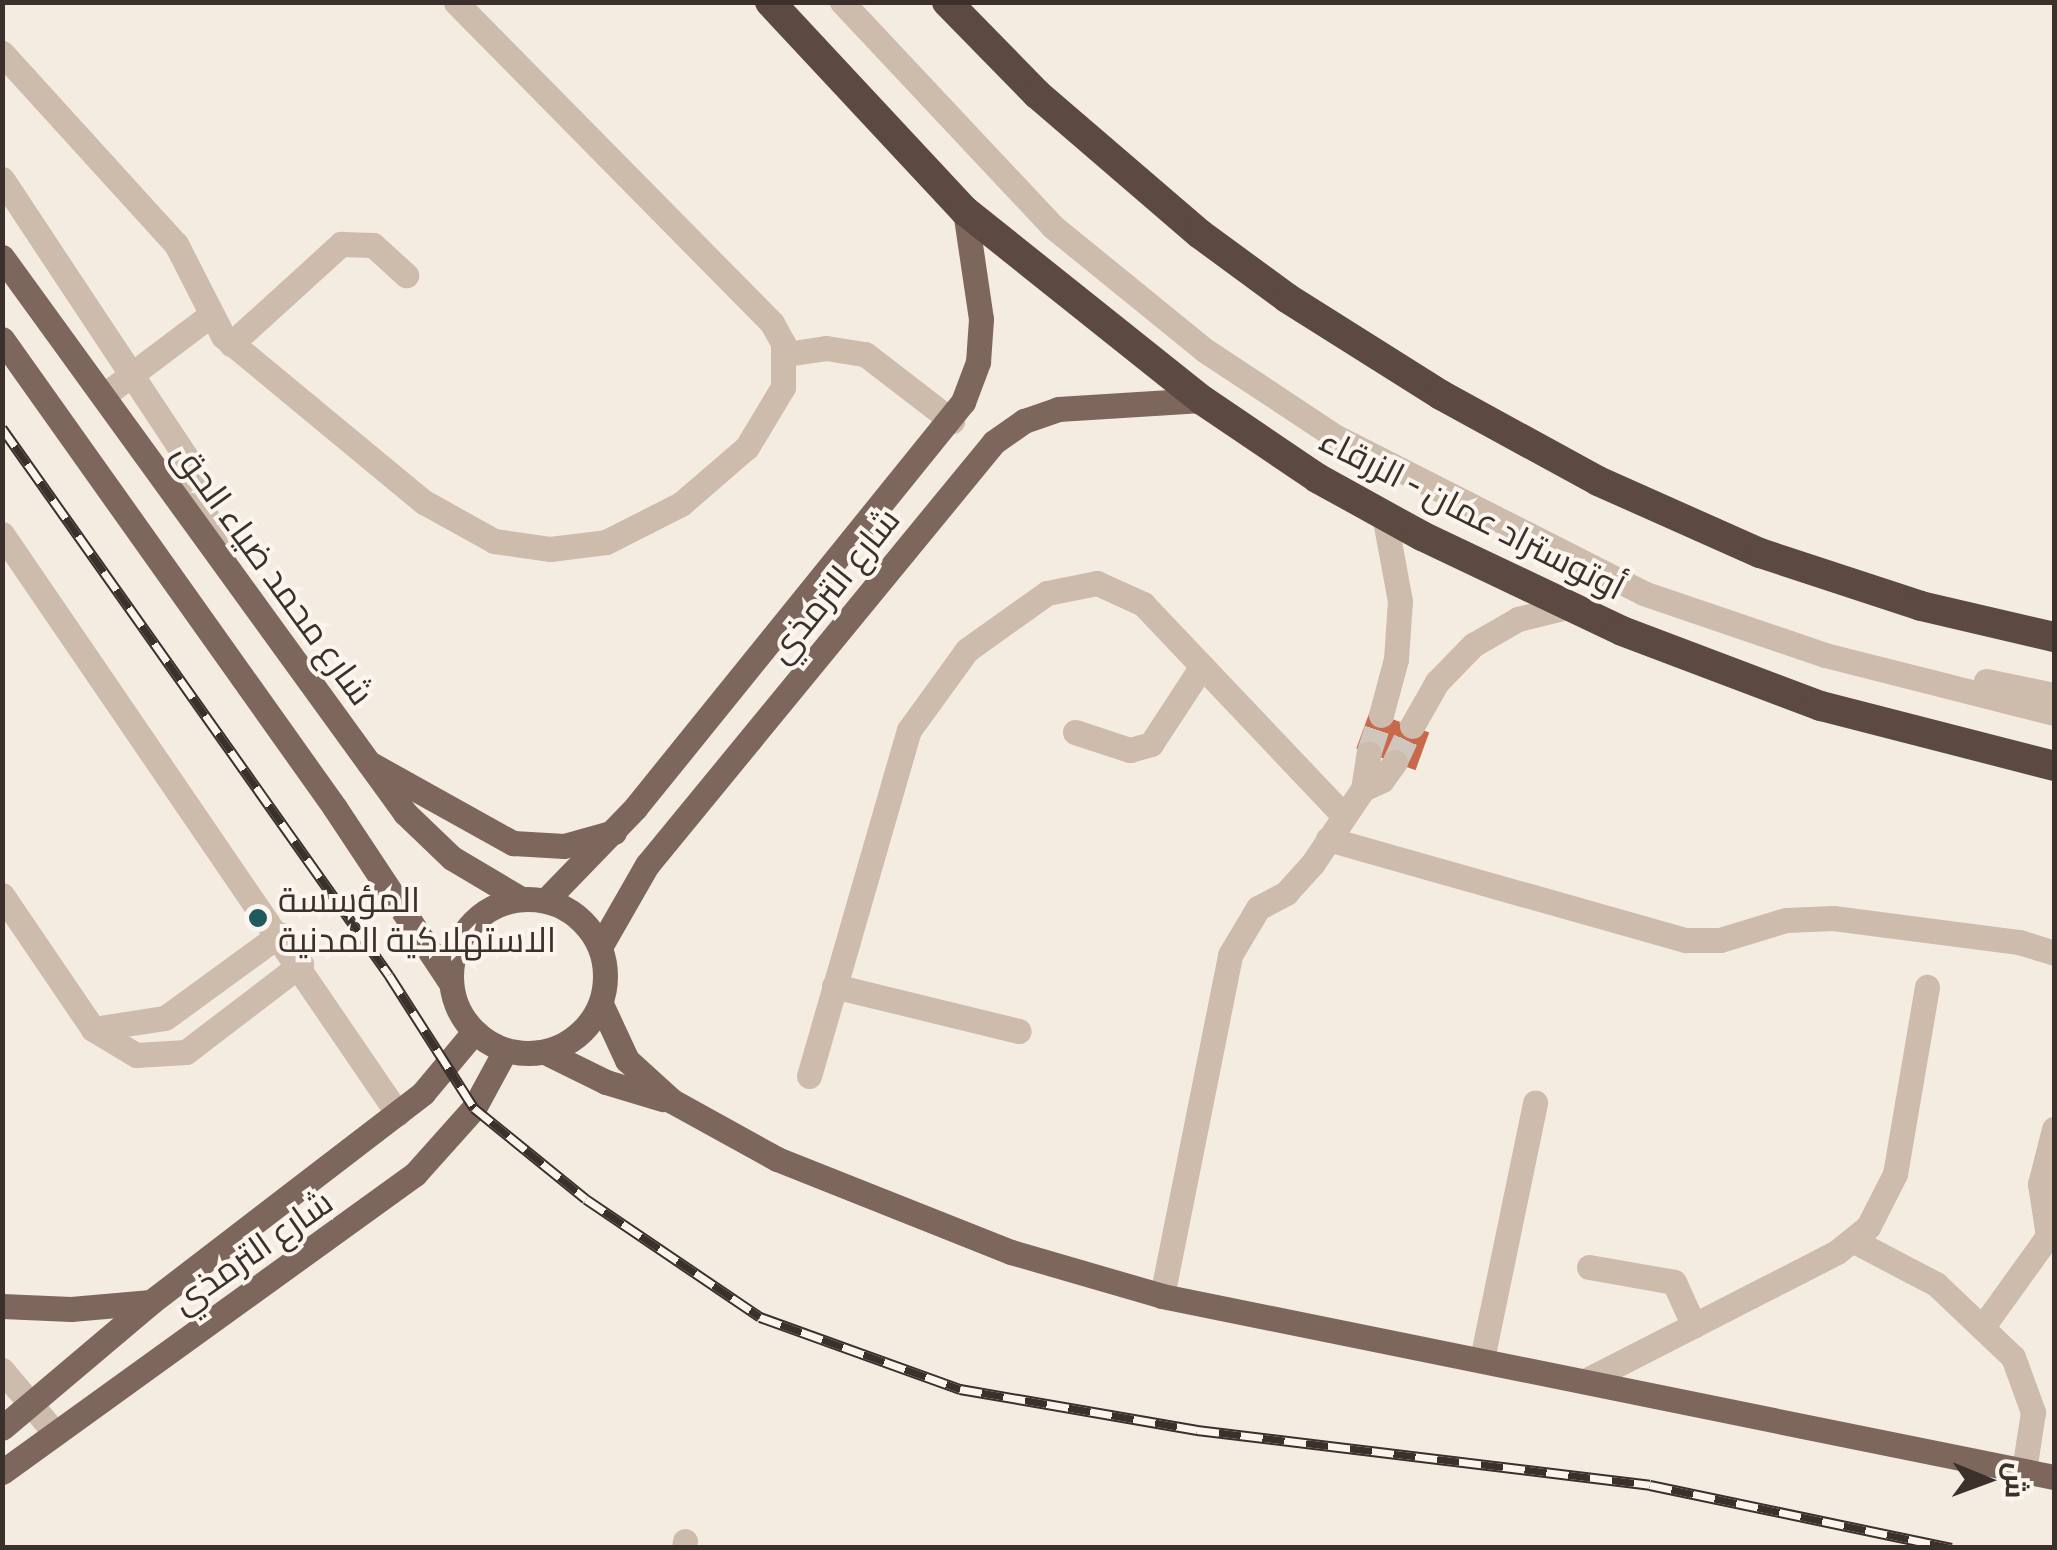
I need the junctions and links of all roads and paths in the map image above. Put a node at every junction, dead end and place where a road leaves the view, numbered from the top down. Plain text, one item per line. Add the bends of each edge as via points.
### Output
1 (456, 2) edge
2 (770, 2) edge
3 (842, 2) edge
4 (860, 2) edge
5 (947, 2) edge
6 (2, 53) edge
7 (2, 179) edge
8 (965, 212) junction
9 (2, 257) edge
10 (406, 275) dead end
11 (208, 317) junction
12 (2, 338) edge
13 (232, 344) junction
14 (786, 354) junction
15 (132, 374) junction
16 (103, 396) junction
17 (1202, 400) junction
18 (952, 420) junction
19 (1384, 515) junction
20 (2, 534) edge
21 (216, 544) junction
22 (1568, 607) junction
23 (2054, 637) edge
24 (1202, 666) junction
25 (2054, 696) edge
26 (2054, 713) edge
27 (1381, 715) tunnel mouth
28 (1412, 726) tunnel mouth
29 (1075, 732) dead end
30 (1369, 753) tunnel mouth
31 (367, 762) junction
32 (1396, 762) tunnel mouth
33 (2054, 766) edge
34 (1362, 789) junction
35 (1344, 816) junction
36 (614, 832) junction
37 (1328, 839) junction
38 (2, 896) edge
39 (534, 900) junction
40 (280, 934) junction
41 (600, 947) junction
42 (2054, 953) edge
43 (300, 964) junction
44 (451, 984) junction
45 (834, 986) junction
46 (1927, 987) dead end
47 (601, 1004) junction
48 (92, 1029) junction
49 (1019, 1031) dead end
50 (474, 1032) junction
51 (505, 1051) junction
52 (545, 1052) junction
53 (809, 1076) dead end
54 (672, 1102) junction
55 (1535, 1102) dead end
56 (398, 1114) junction
57 (2054, 1129) edge
58 (1854, 1241) junction
59 (1589, 1267) dead end
60 (1162, 1296) junction
61 (151, 1302) junction
62 (2, 1306) edge
63 (1984, 1325) junction
64 (1694, 1326) junction
65 (1482, 1358) junction
66 (2, 1370) edge
67 (1587, 1380) junction
68 (31, 1402) junction
69 (2, 1430) edge
70 (56, 1433) junction
71 (24, 1456) junction
72 (2024, 1470) junction
73 (2, 1472) edge
74 (2054, 1477) edge

1 - 14 street via 772,323
2 - 8 highway, أوتوستراد عمان - الزرقاء
3 - 26 street via 1052,226 1206,352 1410,481 1644,594 1825,655
4 - 25 street via 1064,217 1217,340 1366,438 1572,546 1741,614 1866,652
5 - 23 highway via 1037,94 1200,234 1286,298 1440,395 1598,481 1760,553 1920,606
6 - 11 street via 176,244
7 - 15 street
8 - 17 highway, أوتوستراد عمان - الزرقاء
8 - 18 main road, شارع الترمذي via 981,340 972,382
9 - 16 main road, شارع محمد ضياء الحق
10 - 13 street via 366,242 341,244
11 - 13 street
11 - 15 street
12 - 44 main road via 335,808
13 - 14 street via 445,518 494,541 550,549 632,532 705,488 764,423 783,387
14 - 18 street via 826,348 865,354
15 - 16 street
15 - 21 street via 186,457
16 - 21 main road, شارع محمد ضياء الحق
17 - 19 highway, أوتوستراد عمان - الزرقاء
17 - 41 main road, شارع الترمذي via 1058,410 1024,421 994,442 647,865
18 - 36 main road, شارع الترمذي
19 - 22 highway, أوتوستراد عمان - الزرقاء
19 - 27 street via 1400,601 1396,659
20 - 40 street
21 - 31 main road, شارع محمد ضياء الحق
22 - 28 street via 1518,619 1473,644 1437,682
22 - 33 highway, أوتوستراد عمان - الزرقاء via 1821,706
24 - 29 street via 1151,744 1130,750
24 - 35 street
24 - 45 street via 1143,604 1097,583 1063,586 991,628 944,674 909,730
30 - 34 street
31 - 36 main road via 513,843 564,846
31 - 39 main road, شارع محمد ضياء الحق via 436,846
32 - 34 street via 1382,780
34 - 35 street
35 - 37 street
36 - 39 main road, شارع الترمذي
37 - 42 street via 1686,940 1720,940 1786,920 1833,918 2019,942
37 - 60 street via 1296,884 1246,922 1230,956
38 - 48 street
39 - 41 main road via 578,917
39 - 44 main road via 484,912 469,926 452,963
40 - 43 street
40 - 48 street via 165,1018
41 - 47 main road
43 - 48 street via 186,1052 136,1055
43 - 56 street
44 - 50 main road
45 - 49 street
45 - 53 street
46 - 58 street via 1896,1174 1880,1211
47 - 52 main road via 579,1035
47 - 54 main road via 627,1060
50 - 51 main road
50 - 56 main road, شارع الترمذي via 446,1070
51 - 52 main road
51 - 70 main road, شارع الترمذي via 474,1108 415,1174
52 - 54 main road via 606,1082
54 - 60 main road via 777,1160 940,1226
55 - 65 street
56 - 61 main road, شارع الترمذي
57 - 63 street via 2040,1184 2048,1236
58 - 63 street via 1936,1284
58 - 64 street
59 - 64 street via 1674,1282
60 - 65 main road
61 - 62 main road via 70,1310
61 - 68 main road, شارع الترمذي
63 - 72 street via 2013,1357 2030,1393 2034,1432
64 - 67 street
65 - 67 main road
66 - 68 street
67 - 72 main road
68 - 69 main road, شارع الترمذي
68 - 70 street
69 - 71 street
70 - 71 main road, شارع الترمذي
71 - 73 main road, شارع الترمذي
72 - 74 main road

